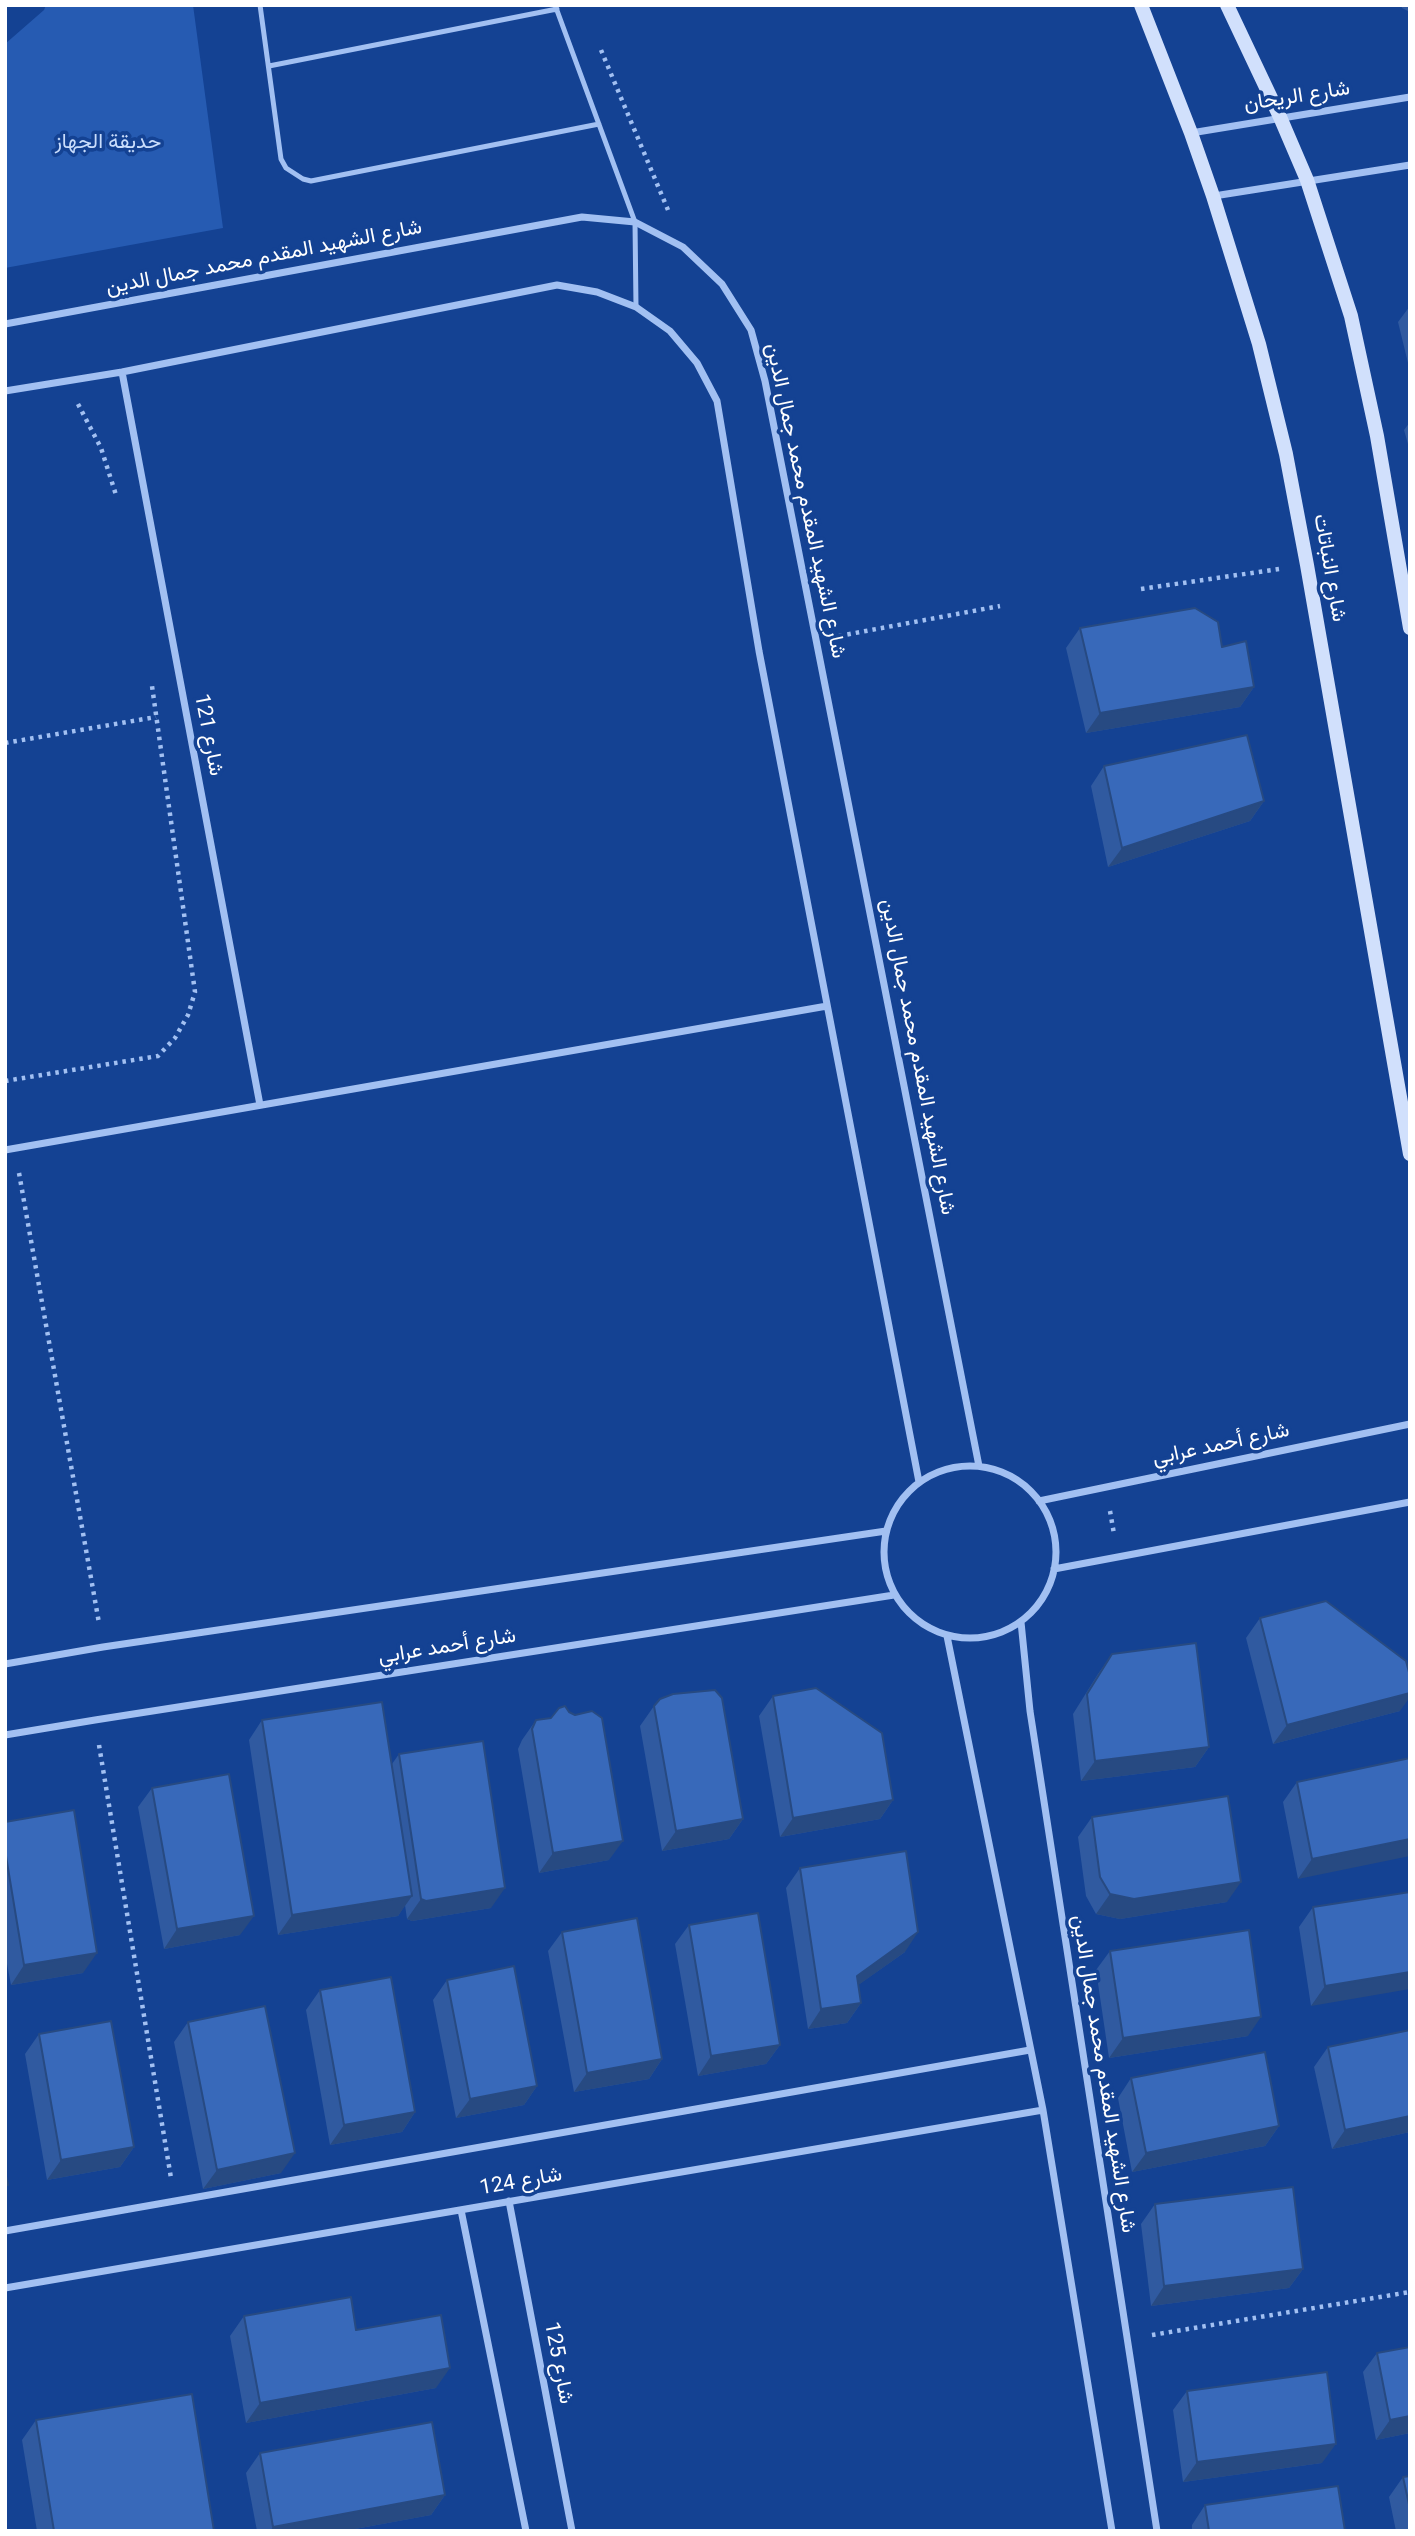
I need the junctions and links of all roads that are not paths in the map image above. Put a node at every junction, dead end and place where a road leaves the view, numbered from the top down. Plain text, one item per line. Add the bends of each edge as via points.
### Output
1 (260, 5) edge
2 (1140, 5) edge
3 (1227, 5) edge
4 (556, 7) edge
5 (269, 66) junction
6 (1410, 97) edge
7 (1280, 117) junction
8 (599, 124) junction
9 (1191, 133) junction
10 (1410, 164) edge
11 (1307, 180) junction
12 (1213, 197) junction
13 (635, 222) junction
14 (636, 307) junction
15 (5, 324) edge
16 (122, 372) junction
17 (5, 391) edge
18 (1410, 628) edge
19 (827, 1006) junction
20 (260, 1105) junction
21 (5, 1150) edge
22 (1410, 1154) edge
23 (1410, 1424) edge
24 (979, 1466) junction
25 (919, 1482) junction
26 (1039, 1501) junction
27 (1410, 1502) edge
28 (886, 1531) junction
29 (1054, 1569) junction
30 (894, 1595) junction
31 (1021, 1622) junction
32 (947, 1636) junction
33 (5, 1664) edge
34 (5, 1735) edge
35 (1030, 2050) junction
36 (1043, 2110) junction
37 (509, 2201) junction
38 (461, 2210) junction
39 (5, 2231) edge
40 (5, 2288) edge
41 (526, 2531) edge
42 (572, 2531) edge
43 (1112, 2531) edge
44 (1157, 2531) edge

1 - 5 lane
2 - 9 street, شارع النباتات
3 - 7 street
4 - 5 lane
4 - 8 lane
5 - 8 lane via 281,159 295,175 312,181
6 - 7 street, شارع الريحان
7 - 9 street, شارع الريحان
7 - 11 street
8 - 13 lane
9 - 12 street, شارع النباتات
10 - 11 street
11 - 12 street
11 - 18 street via 1351,316
12 - 22 street, شارع النباتات via 1259,344 1286,454
13 - 14 lane
13 - 15 street, شارع الشهيد المقدم محمد جمال الدين via 582,217
13 - 24 street, شارع الشهيد المقدم محمد جمال الدين via 683,247 722,284 751,330 818,640
14 - 16 street via 597,292 557,285
14 - 19 street via 670,331 697,363 717,401
16 - 17 street
16 - 20 street, شارع 121
19 - 20 street
19 - 25 street
20 - 21 street
23 - 26 street, شارع أحمد عرابي
24 - 25 street via 958,1466
24 - 26 street via 1023,1483
25 - 28 street via 898,1504
26 - 29 street via 1056,1545
27 - 29 street
28 - 30 street via 883,1553
28 - 33 street
29 - 31 street via 1048,1589
30 - 32 street via 926,1628
30 - 34 street, شارع أحمد عرابي
31 - 32 street via 998,1634 972,1639
31 - 44 street, شارع الشهيد المقدم محمد جمال الدين via 1030,1711
32 - 35 street
35 - 36 street
35 - 39 street, شارع 124
36 - 37 street, شارع 124
36 - 43 street
37 - 38 street, شارع 124
37 - 42 street, شارع 125
38 - 40 street, شارع 124
38 - 41 street

